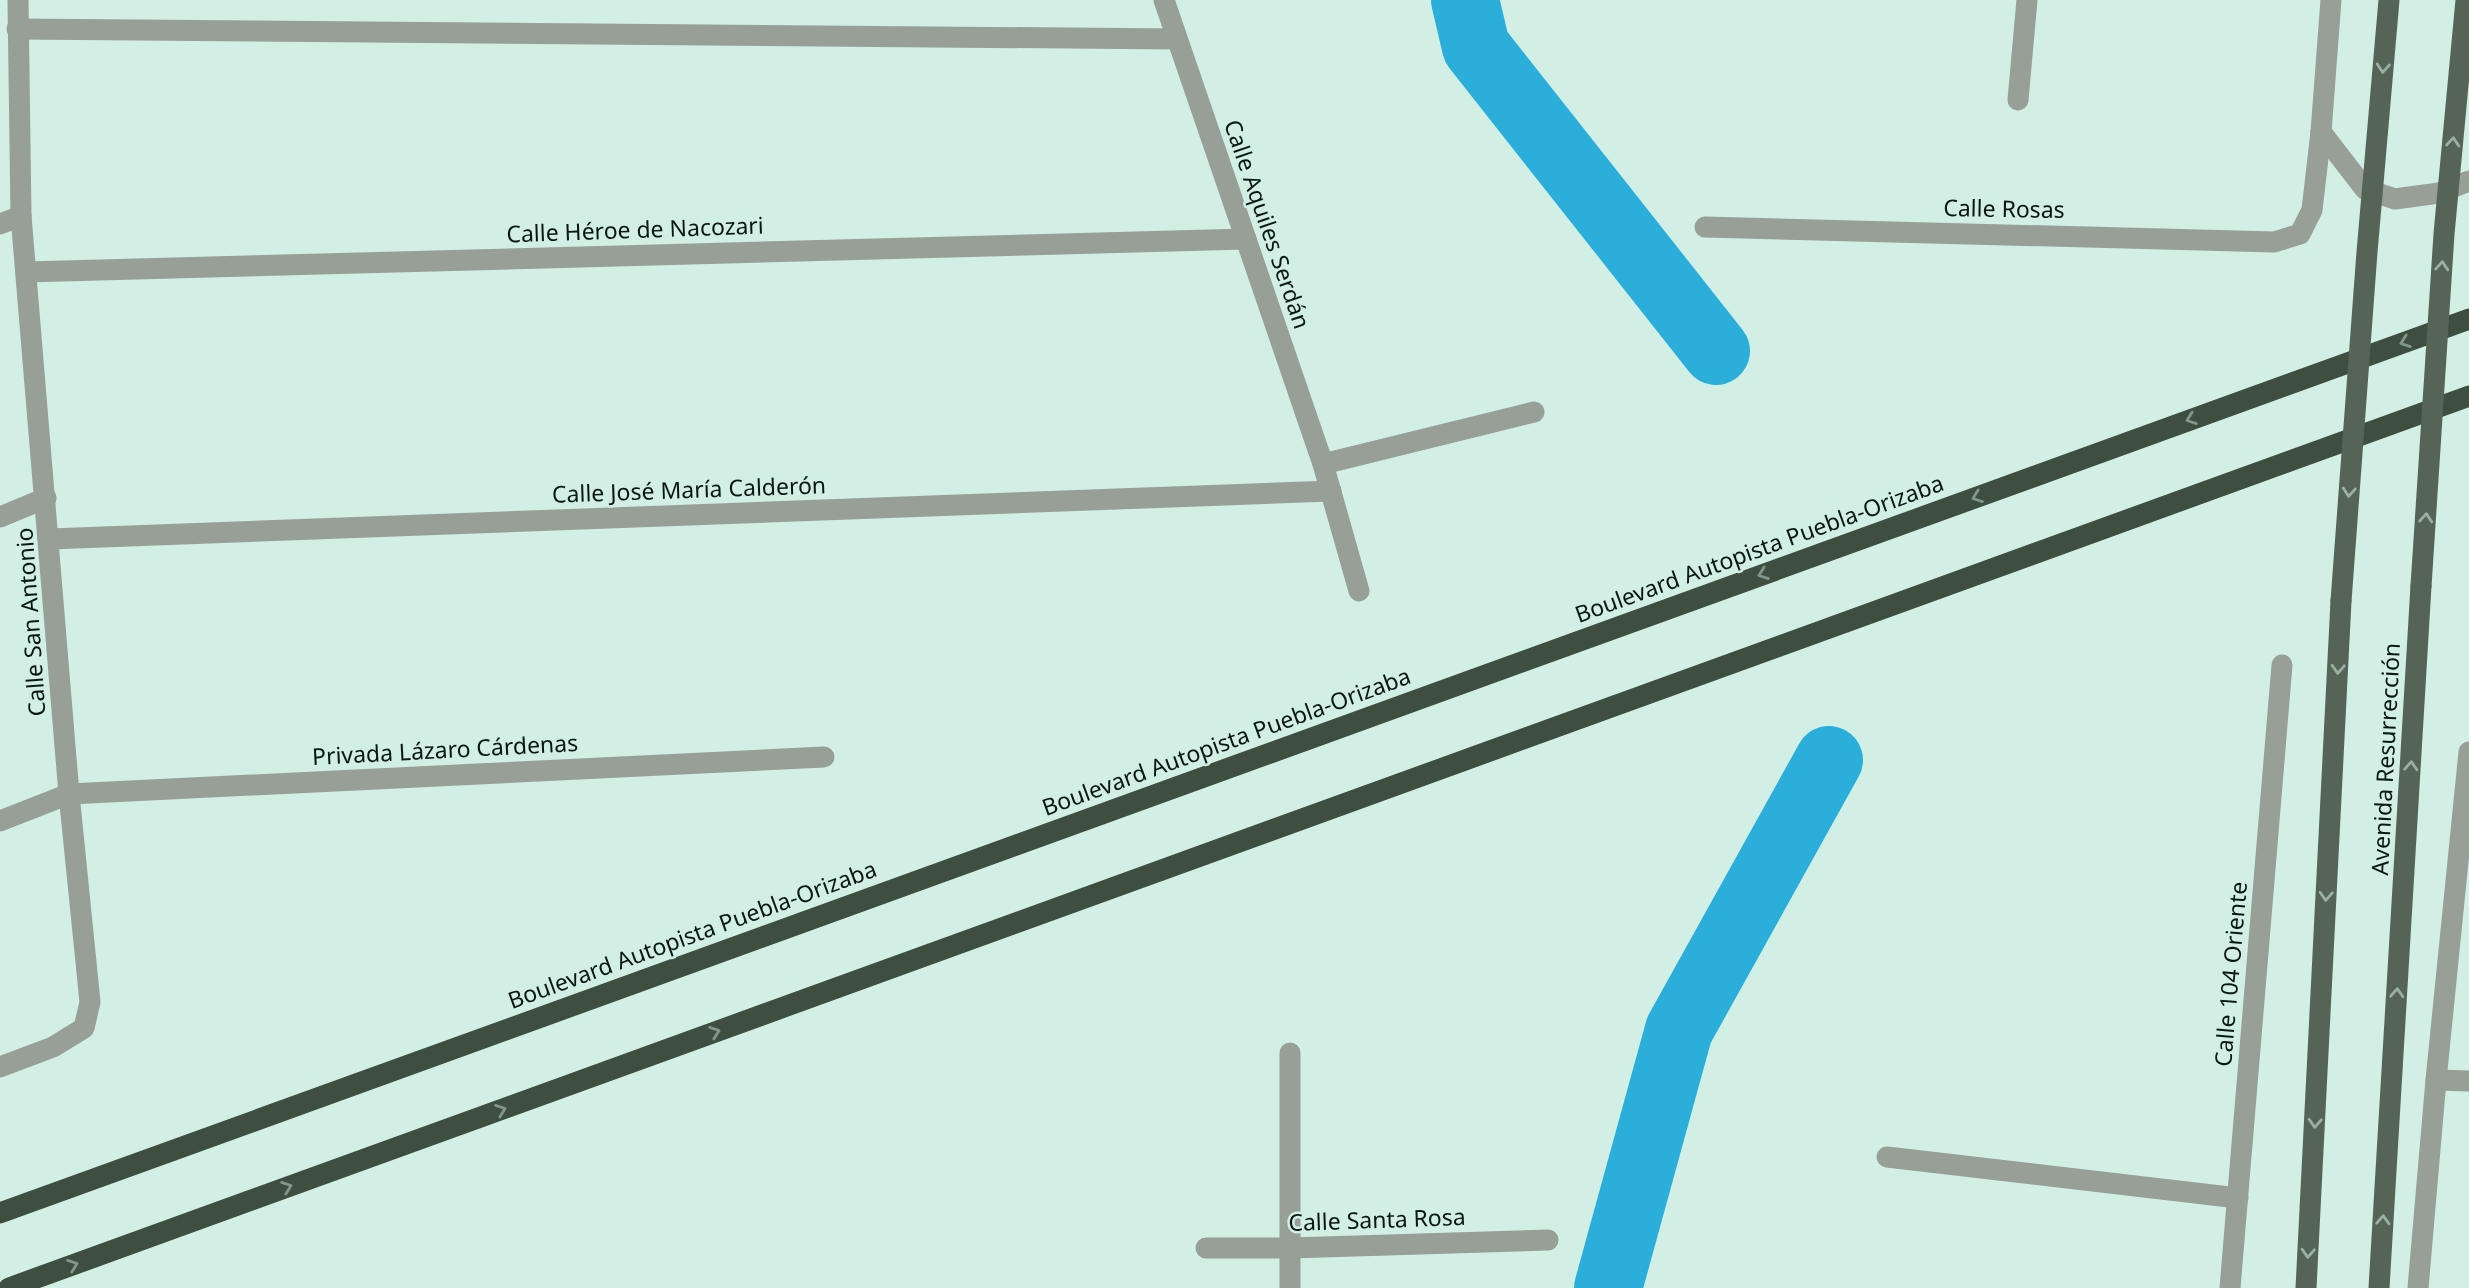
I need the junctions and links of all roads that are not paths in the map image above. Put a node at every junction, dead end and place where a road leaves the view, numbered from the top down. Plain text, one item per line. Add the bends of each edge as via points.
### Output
1 (18, 0) edge
2 (1164, 0) edge
3 (2027, 0) edge
4 (2331, 0) edge
5 (2389, 0) edge
6 (2466, 0) edge
7 (17, 29) junction
8 (1177, 39) junction
9 (2018, 100) dead end
10 (2321, 132) junction
11 (2469, 181) edge
12 (22, 216) junction
13 (0, 225) edge
14 (1705, 227) dead end
15 (1246, 239) junction
16 (26, 272) junction
17 (2469, 318) edge
18 (2469, 396) edge
19 (1534, 412) dead end
20 (1323, 464) junction
21 (1331, 491) junction
22 (46, 498) junction
23 (0, 517) edge
24 (50, 539) junction
25 (1359, 590) dead end
26 (2282, 665) dead end
27 (2469, 752) edge
28 (824, 757) dead end
29 (2467, 790) edge
30 (69, 794) junction
31 (0, 821) edge
32 (1290, 1053) dead end
33 (0, 1067) edge
34 (2435, 1080) junction
35 (2469, 1081) edge
36 (1887, 1157) dead end
37 (2238, 1198) junction
38 (0, 1213) edge
39 (1548, 1240) dead end
40 (1206, 1248) dead end
41 (1290, 1248) junction
42 (9, 1288) edge
43 (1290, 1288) edge
44 (2230, 1288) edge
45 (2306, 1288) edge
46 (2379, 1288) edge
47 (2418, 1288) edge

1 - 7 street, Calle San Antonio
2 - 8 street, Calle Aquiles Serdán
3 - 9 street
4 - 10 street
5 -> 45 main road, bridge via 2341,601
46 -> 6 main road, Avenida Resurrección, bridge via 2444,234
7 - 8 street
7 - 12 street, Calle San Antonio
8 - 15 street, Calle Aquiles Serdán
10 - 11 street via 2365,189 2395,199 2439,193
10 - 14 street, Calle Rosas via 2312,210 2300,234 2274,242
12 - 13 street
12 - 16 street, Calle San Antonio
15 - 16 street, Calle Héroe de Nacozari
15 - 20 street, Calle Aquiles Serdán
16 - 22 street, Calle San Antonio
17 -> 38 highway, Boulevard Autopista Puebla-Orizaba
42 -> 18 highway
19 - 20 street
20 - 21 street, Calle Aquiles Serdán
21 - 24 street, Calle José María Calderón
21 - 25 street, Calle Aquiles Serdán
22 - 23 street
22 - 24 street, Calle San Antonio
24 - 30 street, Calle San Antonio
26 - 37 street, Calle 104 Oriente
27 - 29 street
28 - 30 street, Privada Lázaro Cárdenas
29 - 34 street
30 - 31 street, Privada Lázaro Cárdenas
30 - 33 street, Calle San Antonio via 90,1002 84,1028 53,1047
32 - 41 street
34 - 35 street
34 - 47 street
36 - 37 street
37 - 44 street, Calle 104 Oriente
39 - 41 street, Calle Santa Rosa
40 - 41 street, Calle Santa Rosa
41 - 43 street

